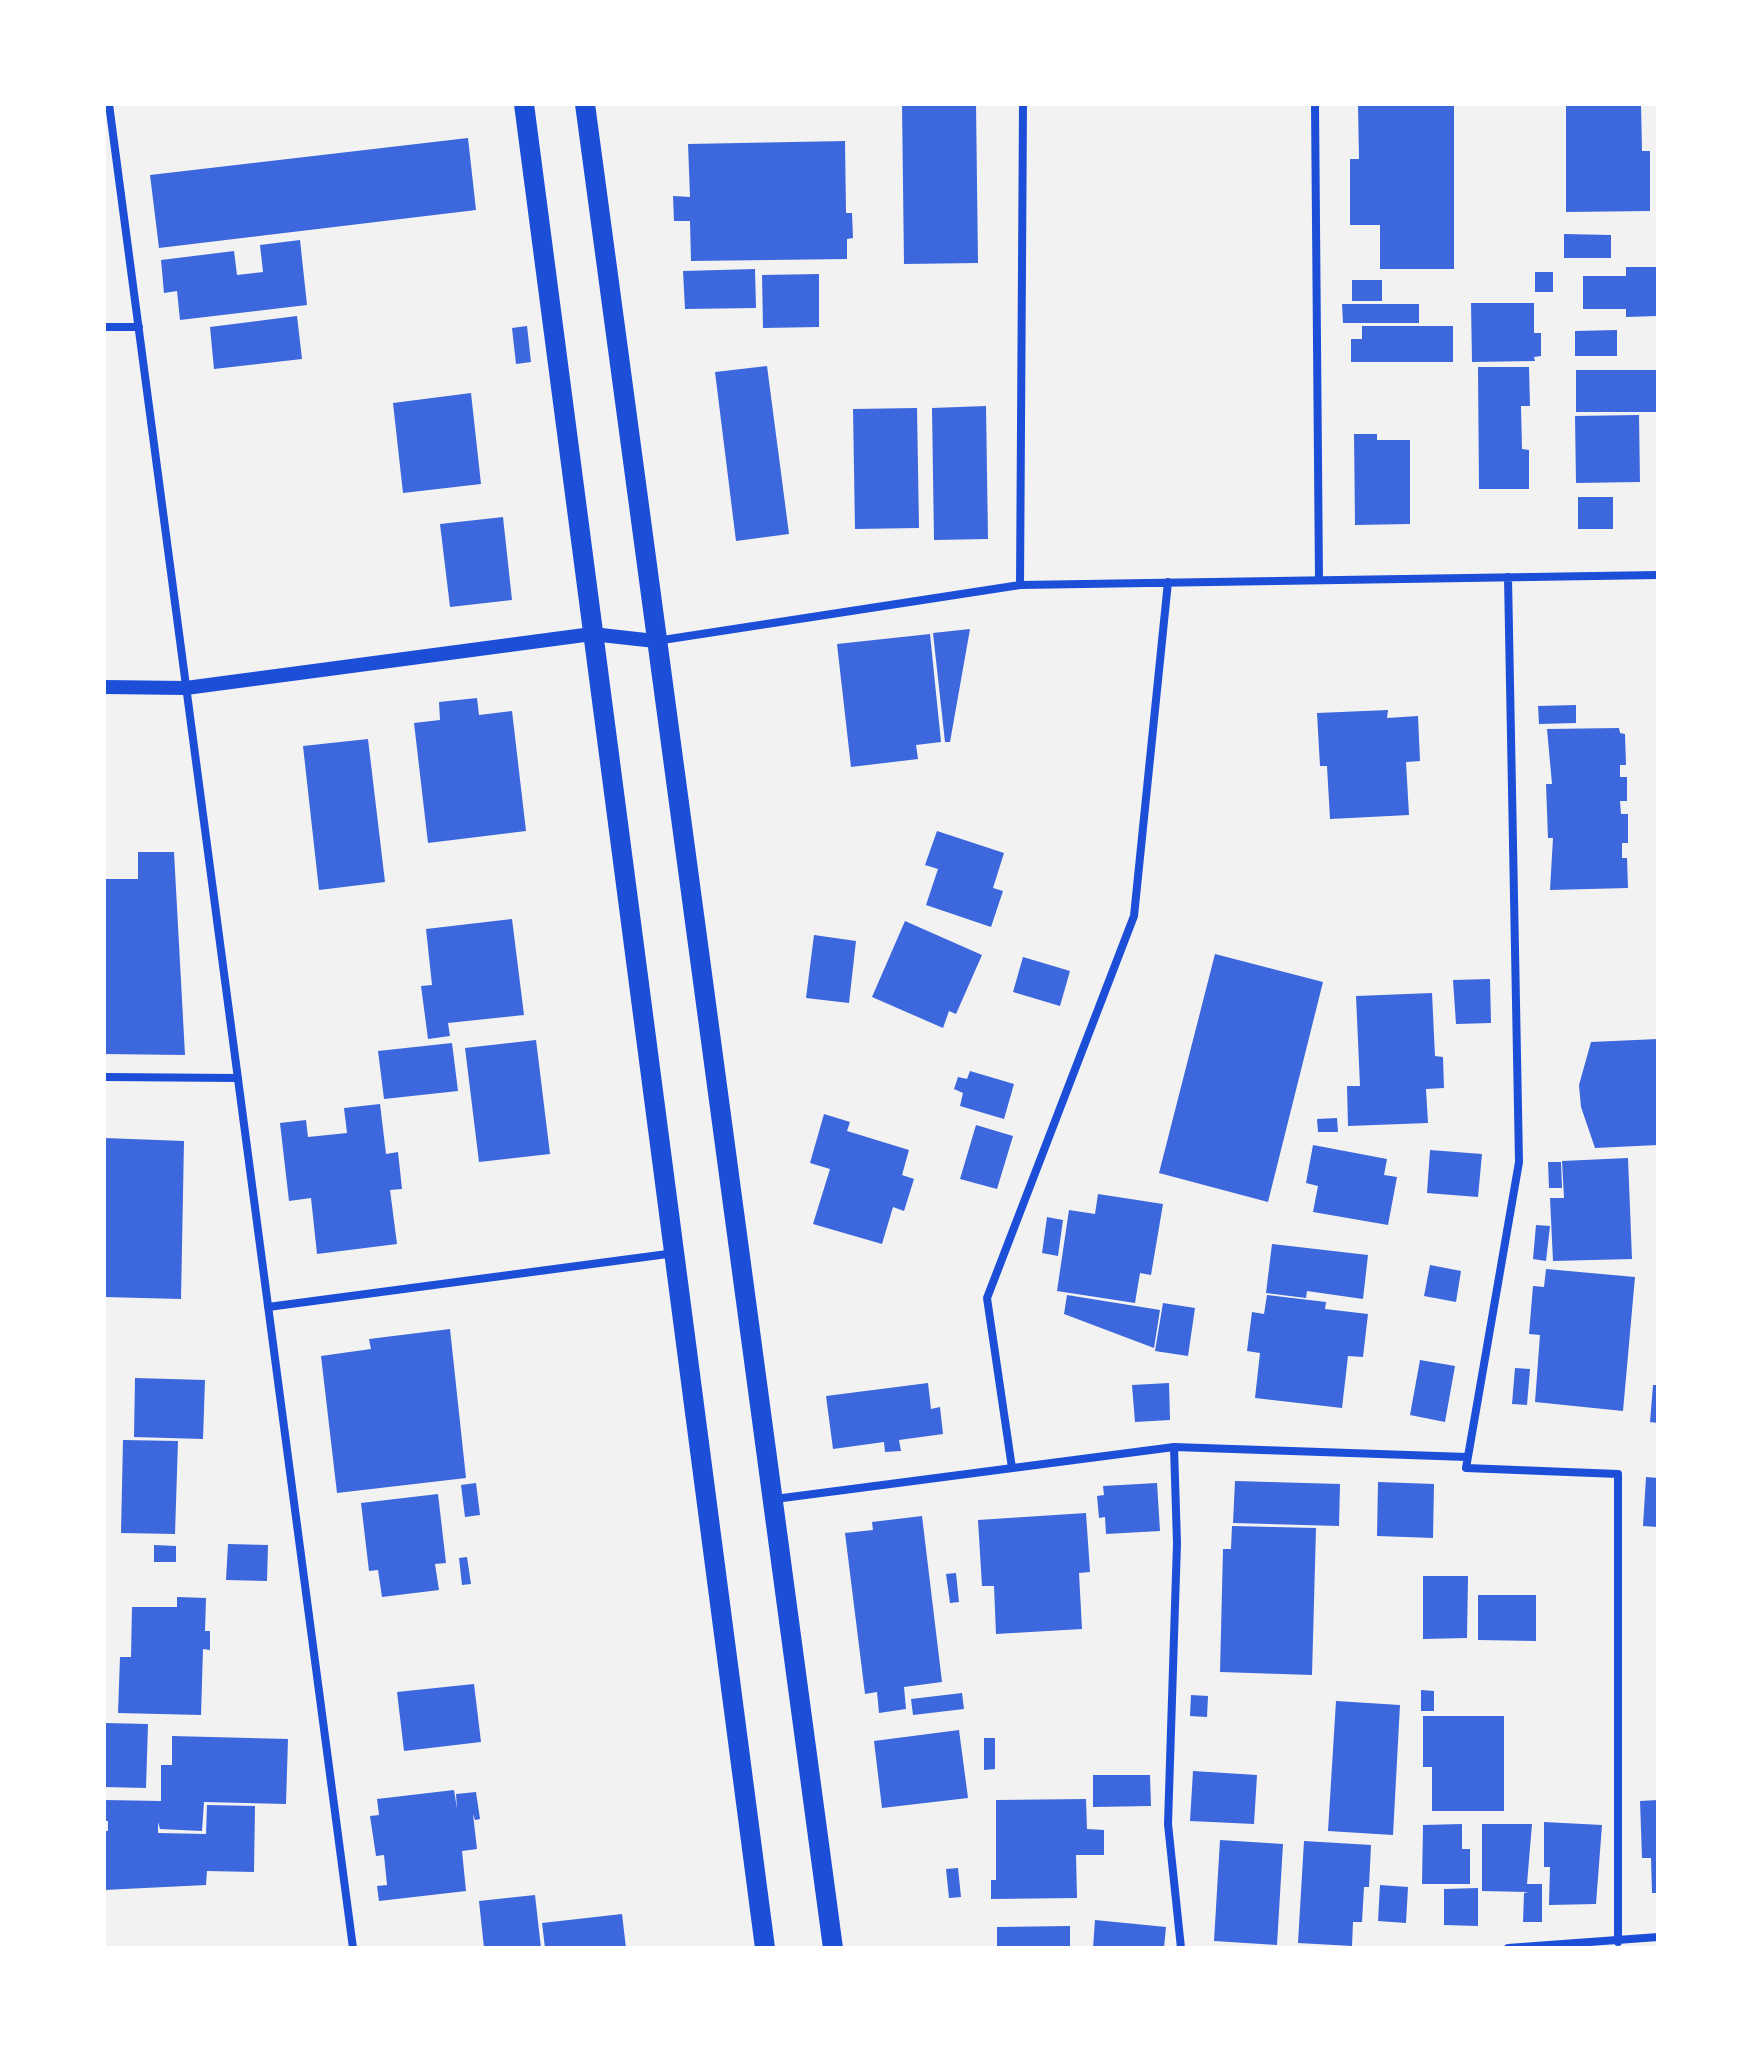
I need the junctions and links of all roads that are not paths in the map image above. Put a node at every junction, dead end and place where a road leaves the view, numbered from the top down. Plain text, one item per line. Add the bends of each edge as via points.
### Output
1 (109, 104) edge
2 (524, 104) edge
3 (585, 104) edge
4 (1023, 104) edge
5 (1315, 104) edge
6 (104, 327) edge
7 (139, 327) junction
8 (1658, 575) edge
9 (1508, 577) junction
10 (1319, 580) junction
11 (1168, 582) junction
12 (1020, 585) junction
13 (592, 634) junction
14 (655, 641) junction
15 (104, 687) edge
16 (186, 688) junction
17 (104, 1077) edge
18 (238, 1078) junction
19 (675, 1253) junction
20 (268, 1307) junction
21 (1174, 1447) junction
22 (1467, 1457) junction
23 (1012, 1468) junction
24 (775, 1499) junction
25 (1658, 1937) edge
26 (1618, 1942) junction
27 (353, 1948) edge
28 (765, 1948) edge
29 (833, 1948) edge
30 (1181, 1948) edge
31 (1508, 1948) edge

1 - 7 street
2 - 13 main road
3 - 14 main road
4 - 12 street
5 - 10 street
6 - 7 street
7 - 16 street
8 - 9 street
9 - 10 street
9 - 22 street via 1519,1162
10 - 11 street
11 - 12 street
11 - 23 street via 1134,916 987,1298
12 - 14 street
13 - 14 street
13 - 16 street
13 - 19 main road
14 - 24 main road
15 - 16 street
16 - 18 street
17 - 18 street
18 - 20 street
19 - 20 street
19 - 28 main road
20 - 27 street
21 - 22 street
21 - 23 street
21 - 30 street via 1177,1543 1168,1824
22 - 26 street via 1466,1468 1618,1474
23 - 24 street
24 - 29 main road
25 - 26 street
26 - 31 street

